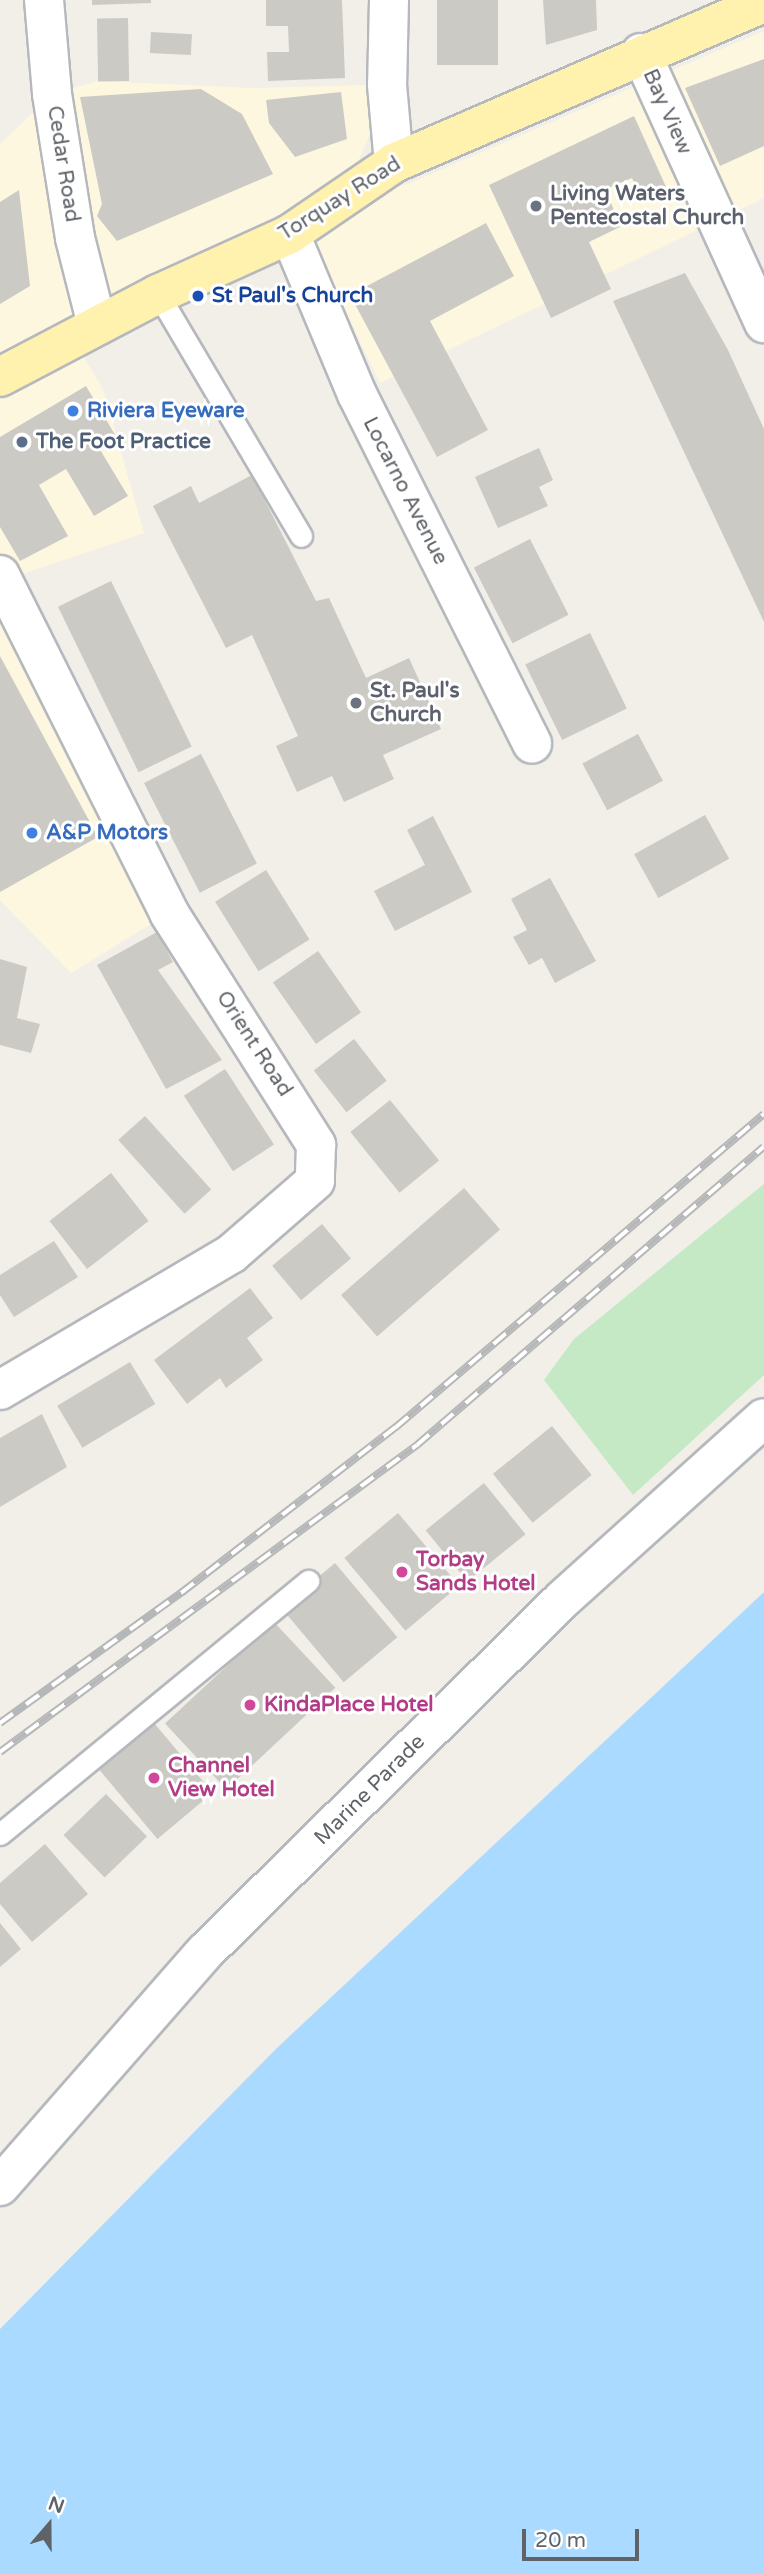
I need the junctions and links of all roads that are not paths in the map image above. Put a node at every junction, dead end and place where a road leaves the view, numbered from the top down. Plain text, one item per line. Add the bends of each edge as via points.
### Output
1 (44, 0) edge
2 (389, 0) edge
3 (764, 3) edge
4 (641, 53) junction
5 (394, 163) junction
6 (289, 233) junction
7 (158, 294) junction
8 (764, 323) edge
9 (97, 325) junction
10 (0, 377) edge
11 (301, 536) dead end
12 (0, 575) edge
13 (532, 744) dead end
14 (0, 1390) edge
15 (764, 1418) edge
16 (308, 1581) dead end
17 (0, 1834) edge
18 (0, 2186) edge

1 - 9 street, Cedar Road via 52,94 75,238
2 - 5 street via 387,85
3 - 4 main road, Torquay Road
4 - 5 main road, Torquay Road
4 - 8 street, Bay View
5 - 6 main road, Torquay Road via 338,205
6 - 7 main road, Torquay Road
6 - 13 street, Locarno Avenue via 357,394
7 - 9 main road, Torquay Road
7 - 11 lane
9 - 10 main road, Torquay Road
12 - 14 street, Orient Road via 169,913 316,1145 314,1181 231,1254
15 - 18 street, Marine Parade via 563,1599 205,1952
16 - 17 lane

